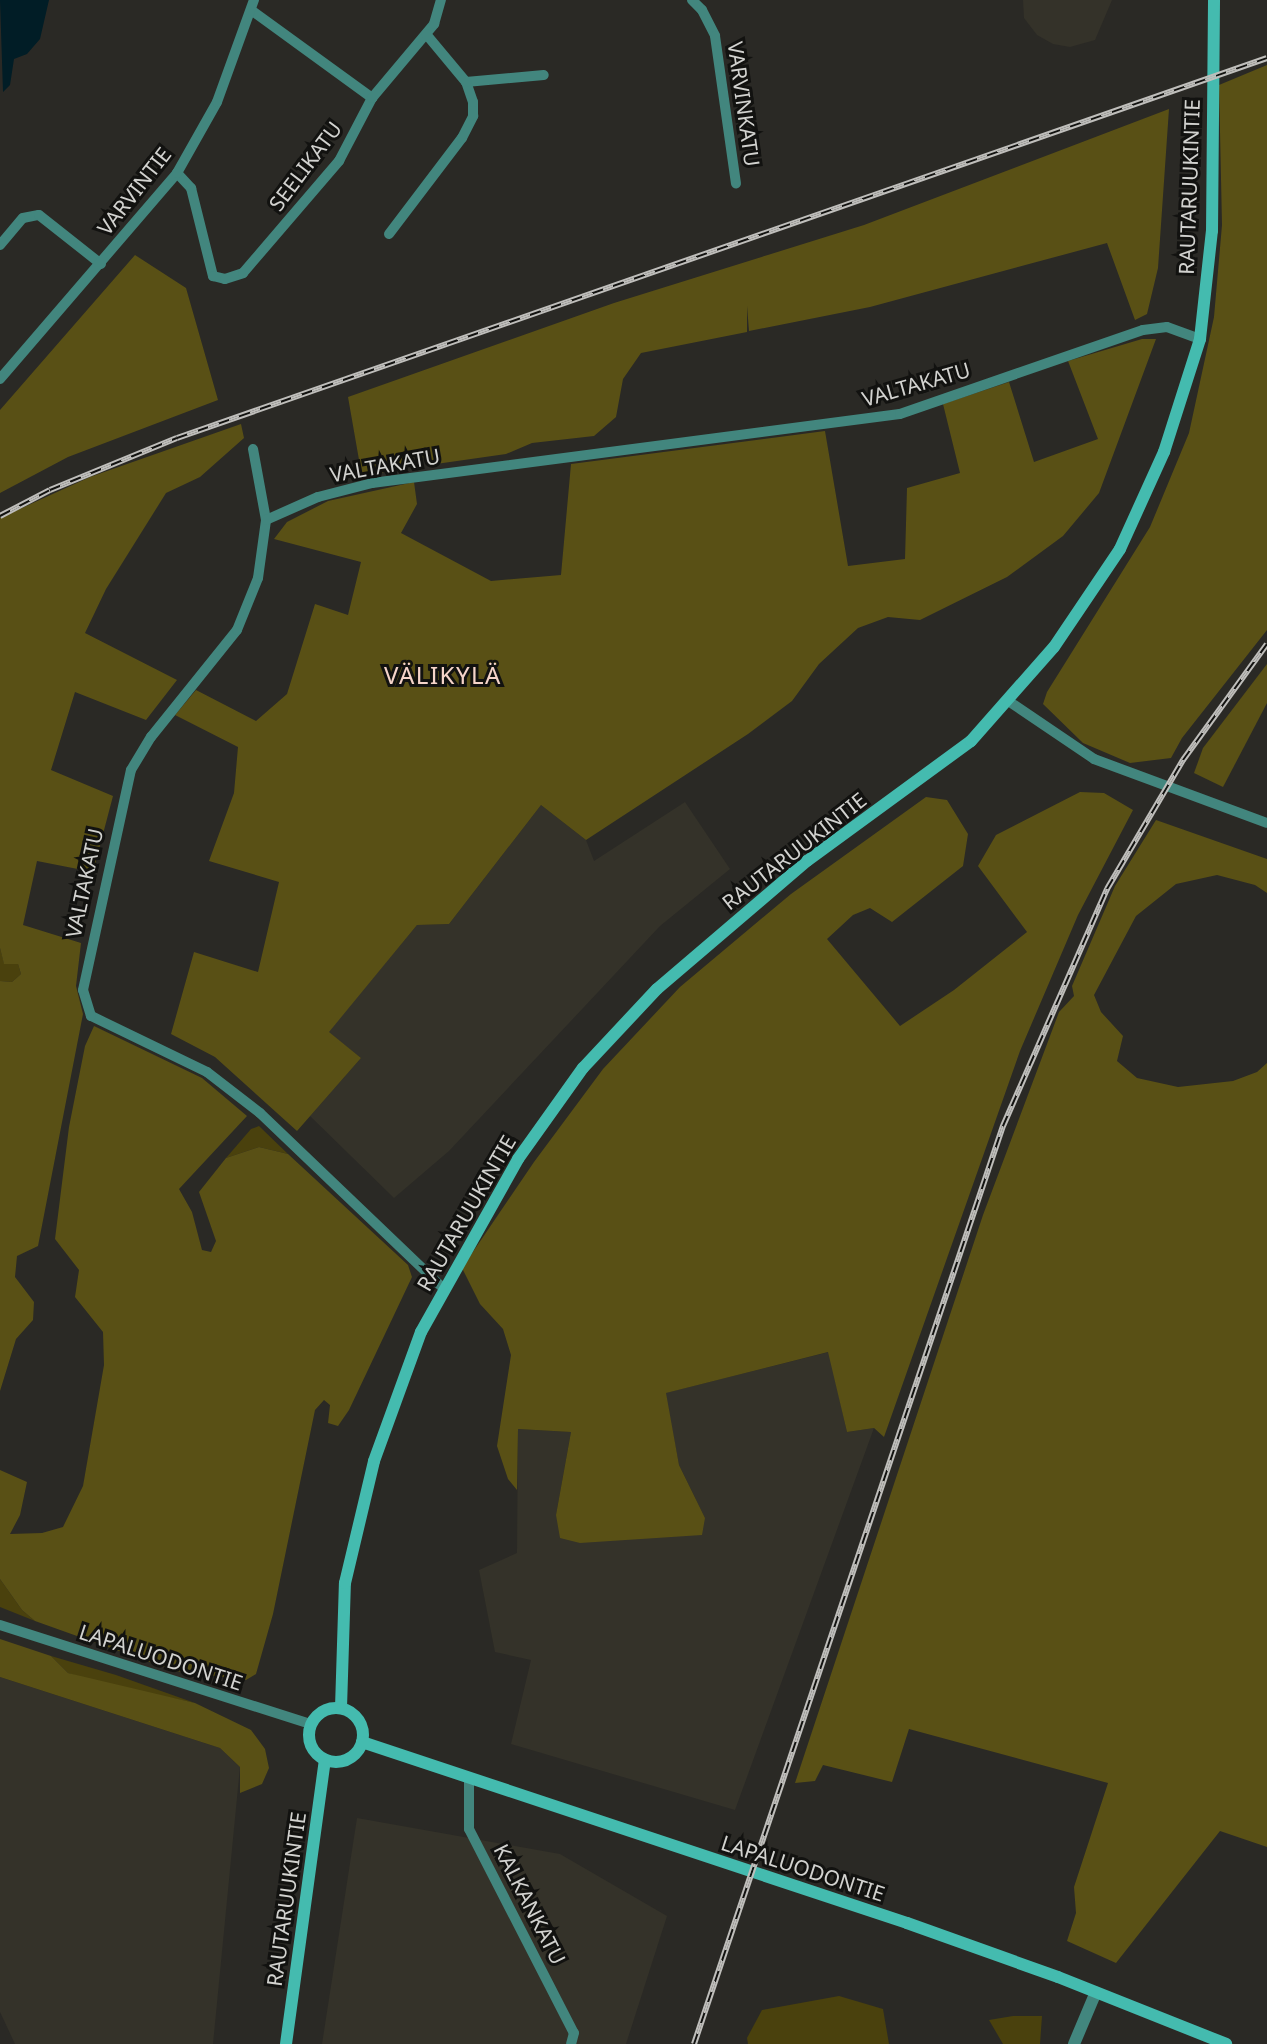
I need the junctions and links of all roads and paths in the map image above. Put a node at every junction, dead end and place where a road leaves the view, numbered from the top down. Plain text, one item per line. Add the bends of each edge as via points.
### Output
1 (441, 0) edge
2 (692, 0) edge
3 (1214, 0) edge
4 (252, 5) edge
5 (426, 34) junction
6 (544, 75) dead end
7 (466, 82) junction
8 (372, 98) junction
9 (177, 173) junction
10 (736, 184) dead end
11 (389, 234) dead end
12 (0, 245) edge
13 (101, 264) junction
14 (1200, 339) junction
15 (0, 379) edge
16 (253, 449) dead end
17 (267, 520) junction
18 (1007, 700) junction
19 (1267, 823) edge
20 (443, 1288) junction
21 (0, 1625) edge
22 (341, 1708) junction
23 (310, 1725) junction
24 (362, 1742) junction
25 (325, 1760) junction
26 (469, 1778) junction
27 (1096, 1992) junction
28 (286, 2044) edge
29 (571, 2044) edge
30 (1074, 2044) edge
31 (1226, 2044) edge

1 - 5 street, SEELIKATU via 441,9
2 - 10 street, VARVINKATU via 702,10 715,36
3 - 14 main road, RAUTARUUKINTIE via 1212,231
4 - 8 street
4 - 9 street, VARVINTIE via 217,102
5 - 7 street
5 - 8 street, SEELIKATU
6 - 7 street
7 - 11 street via 473,102 469,124
8 - 9 street, SEELIKATU via 339,161 243,273 225,279 213,276 191,188
9 - 13 street, VARVINTIE
12 - 13 street via 23,218 39,215
13 - 15 street, VARVINTIE
14 - 17 street, VALTAKATU via 1167,327 1143,330 900,414 372,483 318,497
14 - 18 main road, RAUTARUUKINTIE via 1164,452 1120,549 1054,647
16 - 17 street
17 - 20 street, VALTAKATU via 258,578 237,630 151,737 131,770 83,990 91,1016 207,1072 260,1113
18 - 19 street via 1094,759
18 - 20 main road, RAUTARUUKINTIE via 971,741 807,861 657,989 576,1077 518,1159
20 - 22 main road, RAUTARUUKINTIE via 398,1390 369,1483 345,1583
21 - 23 street, LAPALUODONTIE
22 - 23 main road via 322,1711
22 - 24 main road via 356,1717
23 - 25 main road via 312,1749
24 - 25 main road via 343,1761
24 - 26 main road, LAPALUODONTIE
25 - 28 main road, RAUTARUUKINTIE
26 - 27 main road, LAPALUODONTIE via 907,1923
26 - 29 street, KALKANKATU via 469,1829 574,2033
27 - 30 street
27 - 31 main road, LAPALUODONTIE

